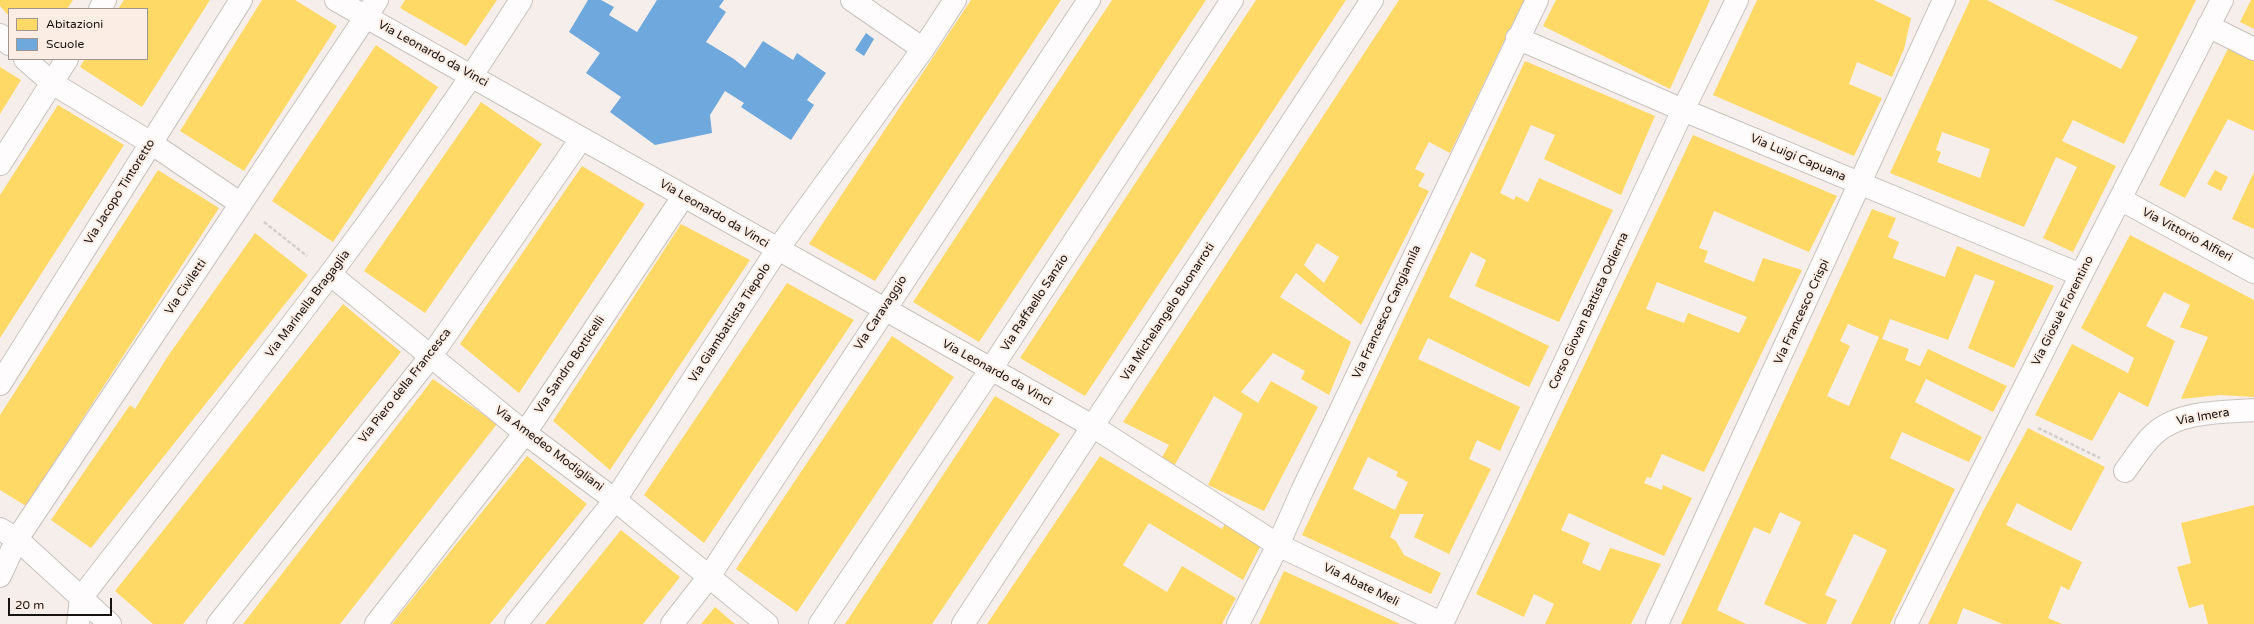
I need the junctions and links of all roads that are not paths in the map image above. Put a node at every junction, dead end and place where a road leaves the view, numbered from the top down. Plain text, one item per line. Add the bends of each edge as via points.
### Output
1 (241, 0) edge
2 (336, 0) edge
3 (521, 0) edge
4 (852, 0) edge
5 (955, 0) edge
6 (1089, 0) edge
7 (1232, 0) edge
8 (1372, 0) edge
9 (1537, 0) edge
10 (1737, 0) edge
11 (1944, 0) edge
12 (2222, 0) edge
13 (371, 8) edge
14 (2208, 26) junction
15 (0, 35) edge
16 (1517, 38) junction
17 (8, 43) edge
18 (923, 49) junction
19 (2254, 49) edge
20 (26, 60) edge
21 (67, 60) edge
22 (472, 76) junction
23 (52, 83) junction
24 (1683, 110) junction
25 (581, 139) junction
26 (151, 142) junction
27 (0, 164) edge
28 (1861, 184) junction
29 (683, 197) junction
30 (2120, 199) junction
31 (241, 204) junction
32 (777, 250) junction
33 (2254, 272) edge
34 (331, 275) junction
35 (2081, 275) junction
36 (884, 309) junction
37 (431, 356) junction
38 (991, 369) junction
39 (0, 384) edge
40 (2254, 410) edge
41 (1094, 427) junction
42 (525, 433) junction
43 (2125, 471) dead end
44 (615, 500) junction
45 (8, 534) edge
46 (1278, 545) junction
47 (0, 576) edge
48 (708, 578) junction
49 (81, 598) junction
50 (78, 624) edge
51 (110, 624) edge
52 (218, 624) edge
53 (376, 624) edge
54 (516, 624) edge
55 (672, 624) edge
56 (766, 624) edge
57 (820, 624) edge
58 (963, 624) edge
59 (1238, 624) edge
60 (1443, 624) edge
61 (1657, 624) edge
62 (1906, 624) edge

1 - 26 street, Via Jacopo Tintoretto
2 - 13 street, Via Leonardo da Vinci
3 - 22 street, Via Marinella Bragaglia
4 - 18 street
5 - 18 street, Via Giambattista Tiepolo
6 - 36 street, Via Caravaggio
7 - 38 street, Via Raffaello Sanzio
8 - 41 street, Via Michelangelo Buonarroti
9 - 16 street, Via Francesco Cangiamila
10 - 24 street, Corso Giovan Battista Odierna
11 - 28 street, Via Francesco Crispi
12 - 14 street, Via Giosuè Fiorentino
13 - 22 street, Via Leonardo da Vinci
13 - 31 street, Via Civiletti
14 - 19 street
14 - 30 street, Via Giosuè Fiorentino
15 - 17 street
16 - 24 street, Via Luigi Capuana
16 - 46 street, Via Francesco Cangiamila
18 - 32 street, Via Giambattista Tiepolo
20 - 23 street
21 - 23 street
22 - 25 street, Via Leonardo da Vinci
22 - 34 street, Via Marinella Bragaglia
23 - 26 street
23 - 27 street
24 - 28 street, Via Luigi Capuana
24 - 60 street, Corso Giovan Battista Odierna
25 - 29 street, Via Leonardo da Vinci
25 - 37 street, Via Piero della Francesca
26 - 31 street
26 - 39 street, Via Jacopo Tintoretto
28 - 35 street, Via Luigi Capuana
28 - 61 street, Via Francesco Crispi
29 - 32 street, Via Leonardo da Vinci
29 - 42 street, Via Sandro Botticelli
30 - 33 street, Via Vittorio Alfieri
30 - 35 street, Via Giosuè Fiorentino
31 - 45 street, Via Civiletti
32 - 36 street, Via Leonardo da Vinci
32 - 44 street, Via Giambattista Tiepolo
34 - 37 street, Via Amedeo Modigliani
34 - 49 street, Via Marinella Bragaglia
35 - 62 street, Via Giosuè Fiorentino
36 - 38 street, Via Leonardo da Vinci
36 - 48 street, Via Caravaggio
37 - 42 street, Via Amedeo Modigliani
37 - 52 street, Via Piero della Francesca
38 - 41 street, Via Leonardo da Vinci
38 - 57 street, Via Raffaello Sanzio
40 - 43 street, Via Imera via 2215,412 2169,423 2153,435
41 - 46 street, Via Leonardo da Vinci
41 - 58 street, Via Michelangelo Buonarroti
42 - 44 street, Via Amedeo Modigliani
42 - 53 street, Via Sandro Botticelli
44 - 48 street, Via Amedeo Modigliani
44 - 54 street, Via Giambattista Tiepolo
45 - 47 street, Via Civiletti
45 - 49 street
46 - 59 street, Via Francesco Cangiamila
46 - 60 street, Via Abate Meli
48 - 55 street, Via Caravaggio
48 - 56 street, Via Amedeo Modigliani
49 - 50 street
49 - 51 street

